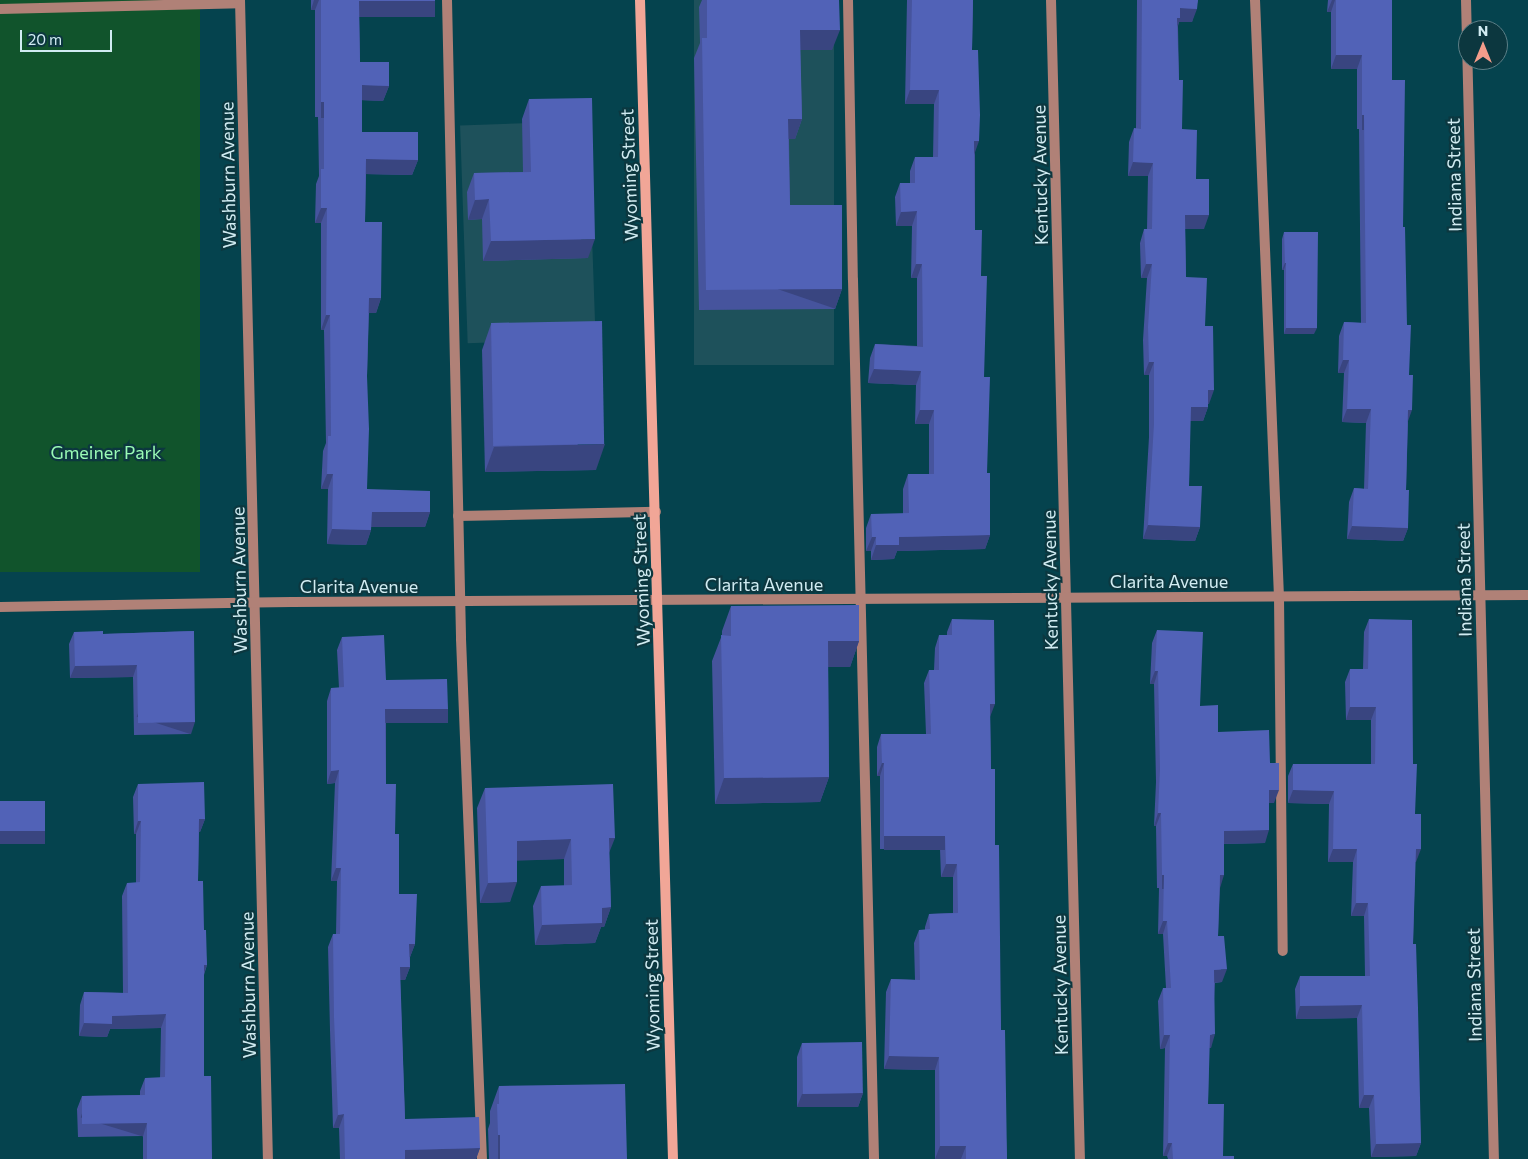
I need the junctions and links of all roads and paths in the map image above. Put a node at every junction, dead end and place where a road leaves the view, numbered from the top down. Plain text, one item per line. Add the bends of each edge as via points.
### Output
1 (446, 0) edge
2 (640, 0) edge
3 (848, 0) edge
4 (1051, 0) edge
5 (1255, 0) edge
6 (1466, 0) edge
7 (240, 1) edge
8 (0, 8) edge
9 (656, 512) junction
10 (458, 516) junction
11 (1528, 595) edge
12 (1480, 596) junction
13 (1280, 597) junction
14 (1067, 598) junction
15 (860, 599) junction
16 (658, 600) junction
17 (460, 601) junction
18 (256, 603) junction
19 (0, 607) edge
20 (1283, 950) dead end
21 (268, 1159) edge
22 (482, 1159) edge
23 (673, 1159) edge
24 (874, 1159) edge
25 (1080, 1159) edge
26 (1494, 1159) edge

1 - 10 street
2 - 9 street, Wyoming Street
3 - 15 street
4 - 14 street, Kentucky Avenue
5 - 13 street
6 - 12 street, Indiana Street
7 - 8 street
7 - 18 street, Washburn Avenue
9 - 10 street
9 - 16 street, Wyoming Street
10 - 17 street
11 - 12 street, Clarita Avenue
12 - 13 street, Clarita Avenue
12 - 26 street, Indiana Street
13 - 14 street, Clarita Avenue
13 - 20 street
14 - 15 street, Clarita Avenue
14 - 25 street, Kentucky Avenue
15 - 16 street, Clarita Avenue
15 - 24 street
16 - 17 street, Clarita Avenue
16 - 23 street, Wyoming Street
17 - 18 street, Clarita Avenue
17 - 22 street
18 - 19 street, Clarita Avenue
18 - 21 street, Washburn Avenue

